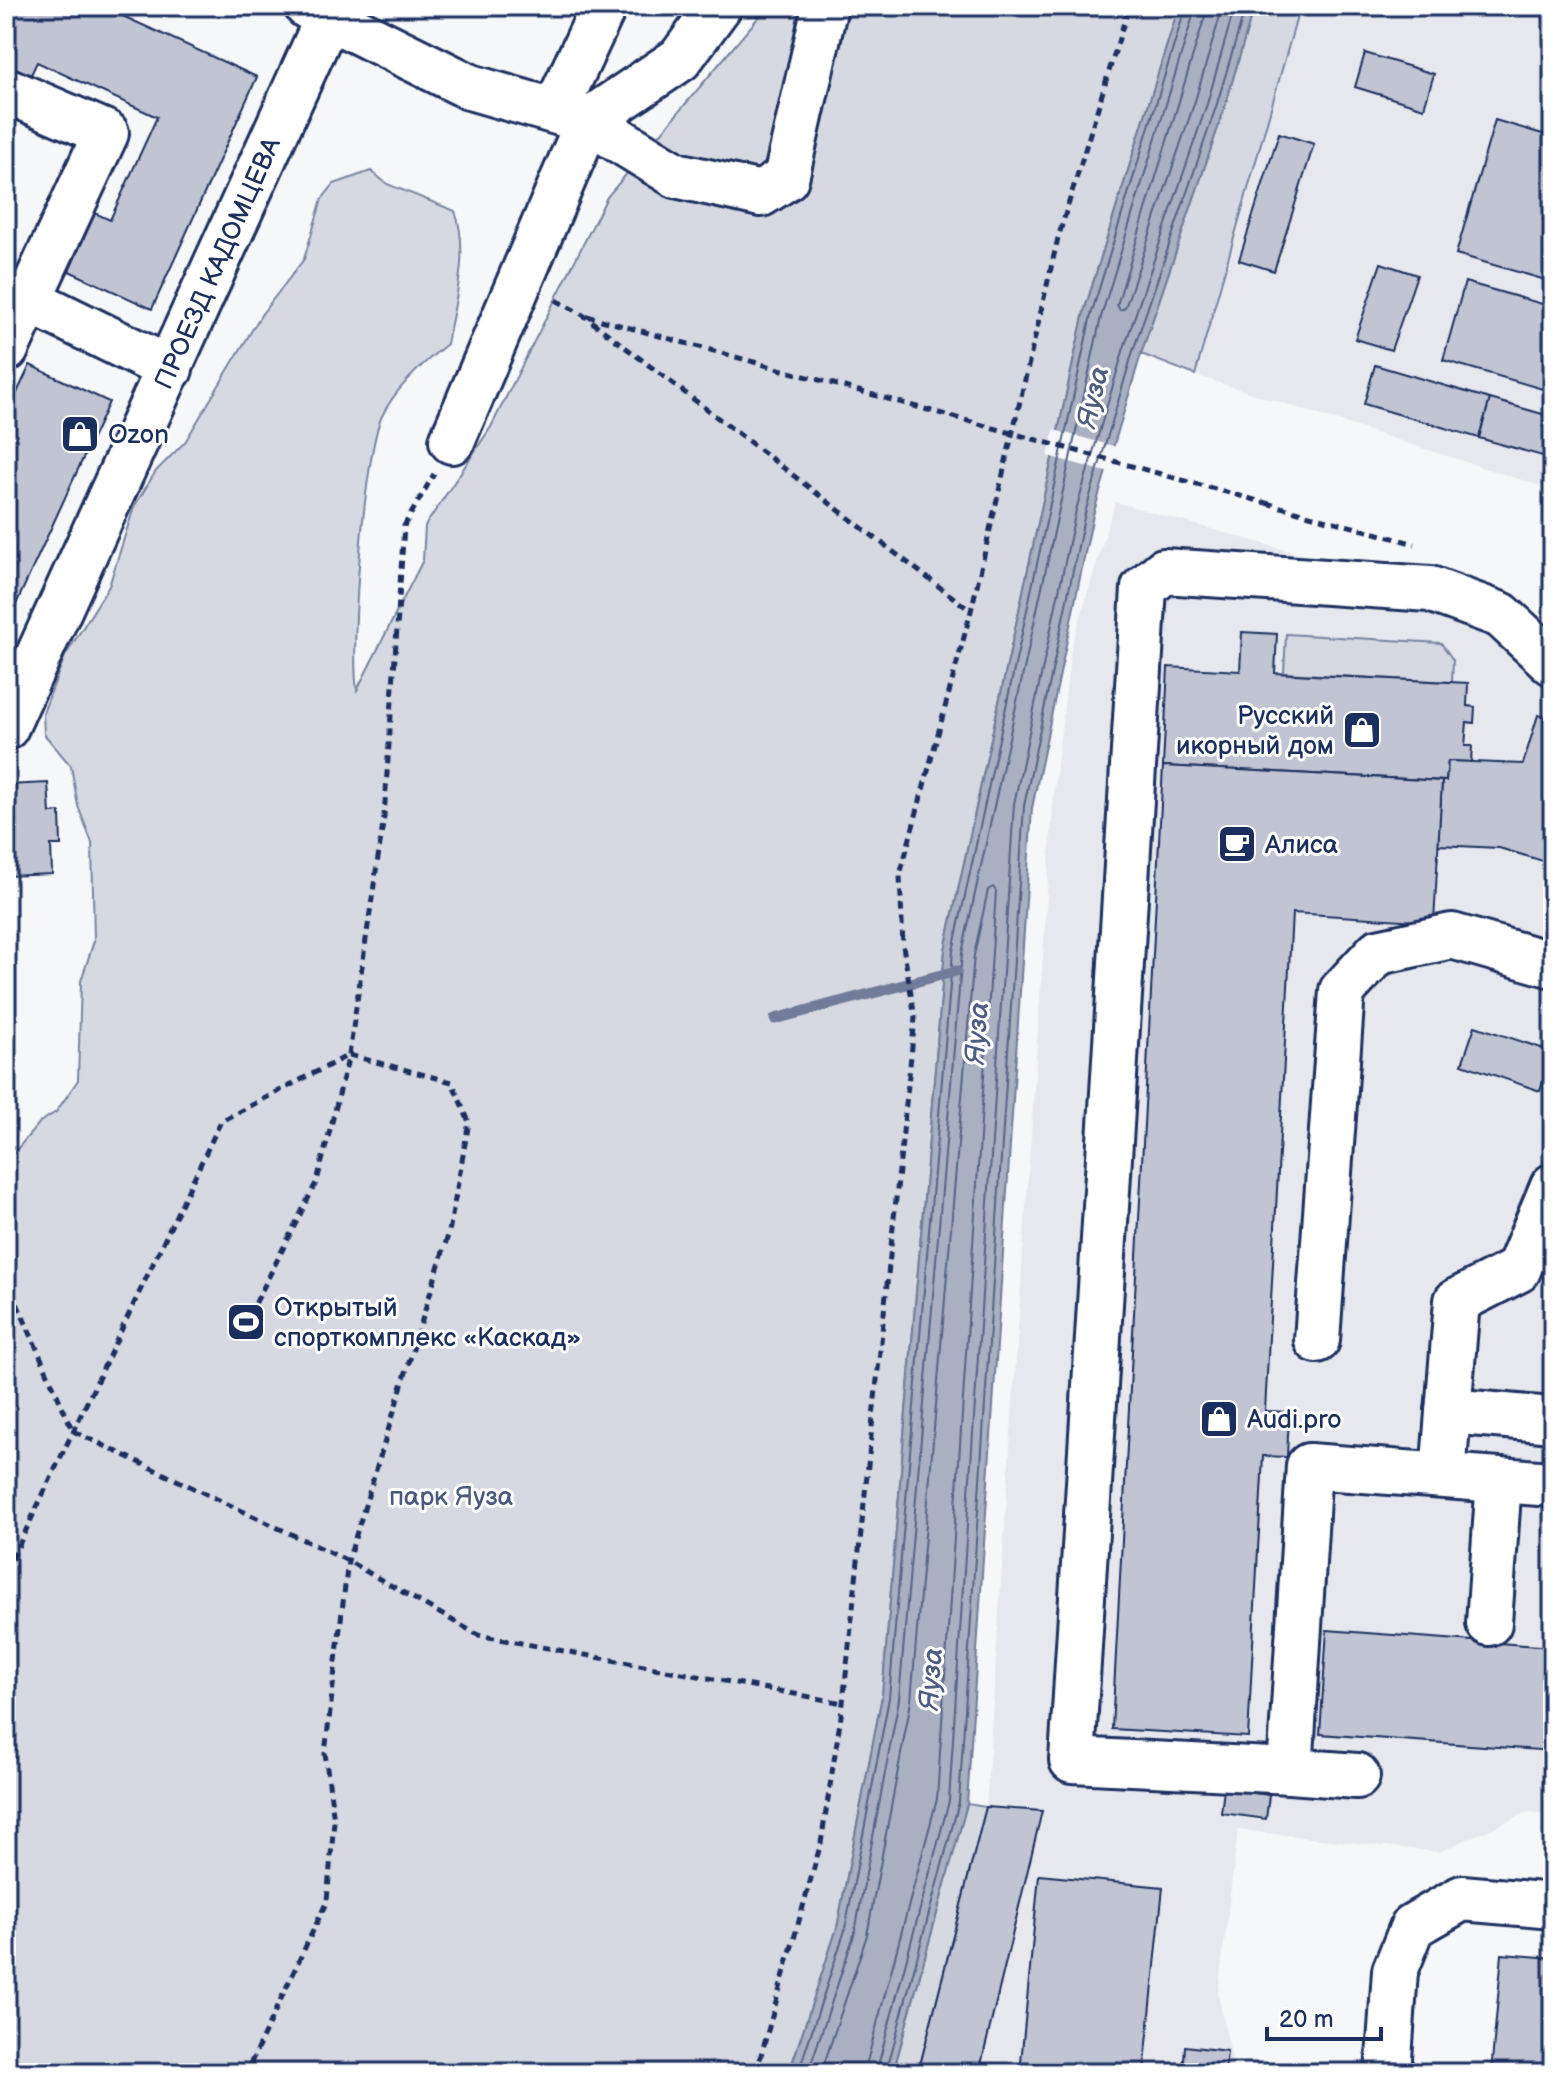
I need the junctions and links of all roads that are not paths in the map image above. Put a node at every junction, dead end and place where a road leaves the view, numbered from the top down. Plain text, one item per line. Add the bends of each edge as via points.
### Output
1 (604, 6) edge
2 (719, 6) edge
3 (825, 6) edge
4 (323, 9) edge
5 (6, 90) edge
6 (572, 115) junction
7 (29, 300) junction
8 (6, 349) edge
9 (170, 369) junction
10 (452, 441) road end
11 (1553, 663) edge
12 (6, 727) edge
13 (1553, 965) edge
14 (1553, 1186) edge
15 (1317, 1340) dead end
16 (1448, 1411) junction
17 (1553, 1420) edge
18 (1443, 1475) junction
19 (1499, 1480) junction
20 (1553, 1484) edge
21 (1489, 1623) dead end
22 (1290, 1771) junction
23 (1357, 1776) dead end
24 (1553, 1906) edge
25 (1388, 2073) edge

1 - 6 street
2 - 6 street via 680,59
3 - 6 street via 786,178 761,194 676,175
4 - 6 street via 470,87
4 - 9 street, ПРОЕЗД КАДОМЦЕВА
5 - 7 street via 106,133
6 - 10 street
7 - 8 street
7 - 9 street
9 - 12 street, ПРОЕЗД КАДОМЦЕВА
11 - 22 street via 1501,615 1430,589 1164,571 1144,588 1072,1760
13 - 15 street via 1452,936 1378,952 1342,991
14 - 16 street via 1518,1270 1457,1301
16 - 17 street
16 - 18 street
18 - 19 street
18 - 22 street via 1309,1466
19 - 20 street
19 - 21 street
22 - 23 street
24 - 25 street via 1462,1898 1413,1926 1395,1971

